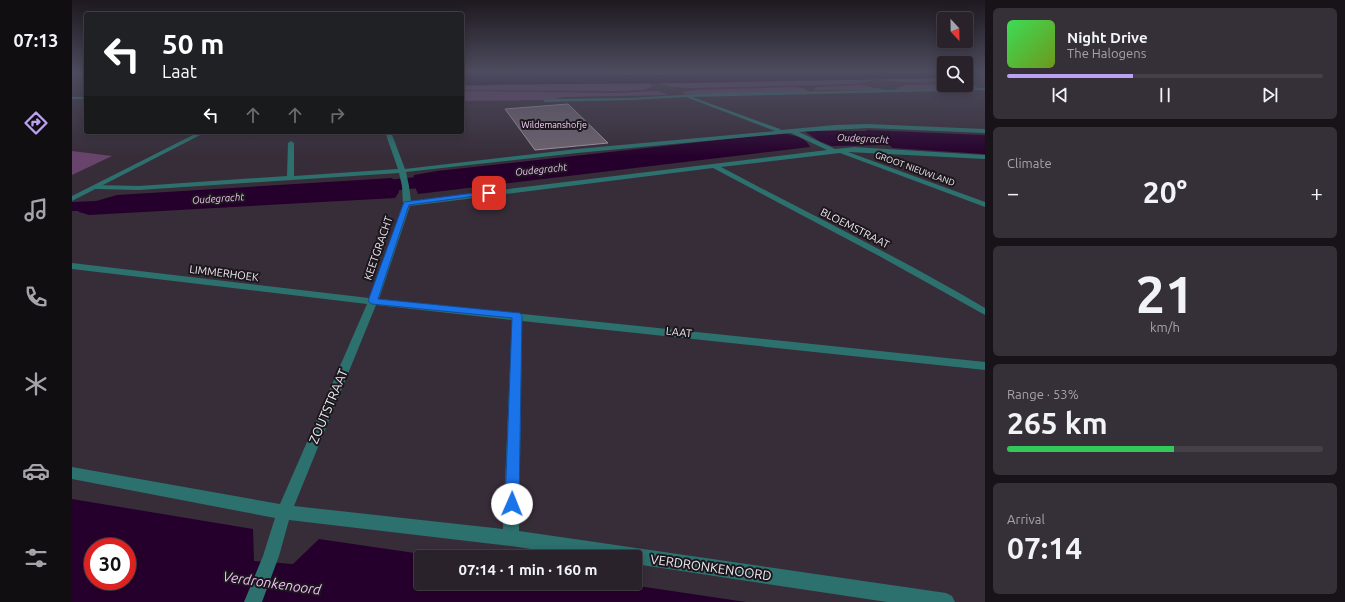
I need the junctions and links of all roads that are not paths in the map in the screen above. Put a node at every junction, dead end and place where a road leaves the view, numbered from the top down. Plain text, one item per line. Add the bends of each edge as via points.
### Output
1 (584, 100) edge
2 (695, 100) edge
3 (546, 101) dead end
4 (791, 130) junction
5 (781, 131) junction
6 (985, 131) edge
7 (199, 134) edge
8 (389, 134) edge
9 (291, 143) dead end
10 (836, 151) junction
11 (985, 157) edge
12 (714, 166) junction
13 (401, 173) junction
14 (290, 179) junction
15 (97, 187) junction
16 (74, 198) edge
17 (407, 200) junction
18 (985, 205) edge
19 (72, 266) edge
20 (372, 301) junction
21 (985, 312) edge
22 (517, 316) junction
23 (985, 366) edge
24 (72, 473) edge
25 (284, 512) junction
26 (511, 538) junction
27 (253, 602) edge
28 (946, 602) edge

1 - 3 street
2 - 5 street
4 - 5 street
4 - 6 street via 868,126
4 - 10 street, GROOT NIEUWLAND
5 - 13 street via 537,155
7 - 15 street
8 - 13 street
9 - 14 street
10 - 11 street via 873,150
10 - 12 street
10 - 18 street, GROOT NIEUWLAND
12 - 17 street
12 - 21 street, BLOEMSTRAAT via 886,255
13 - 14 street
13 - 17 street
14 - 15 street via 140,188
15 - 16 street
17 - 20 street, KEETGRACHT
19 - 20 street, LIMMERHOEK
20 - 22 street, LAAT
20 - 25 street, ZOUTSTRAAT
22 - 23 street, LAAT via 790,343
22 - 26 street
24 - 25 street, VERDRONKENOORD
25 - 26 street, VERDRONKENOORD
25 - 27 street, ZOUTSTRAAT via 271,556
26 - 28 street, VERDRONKENOORD

